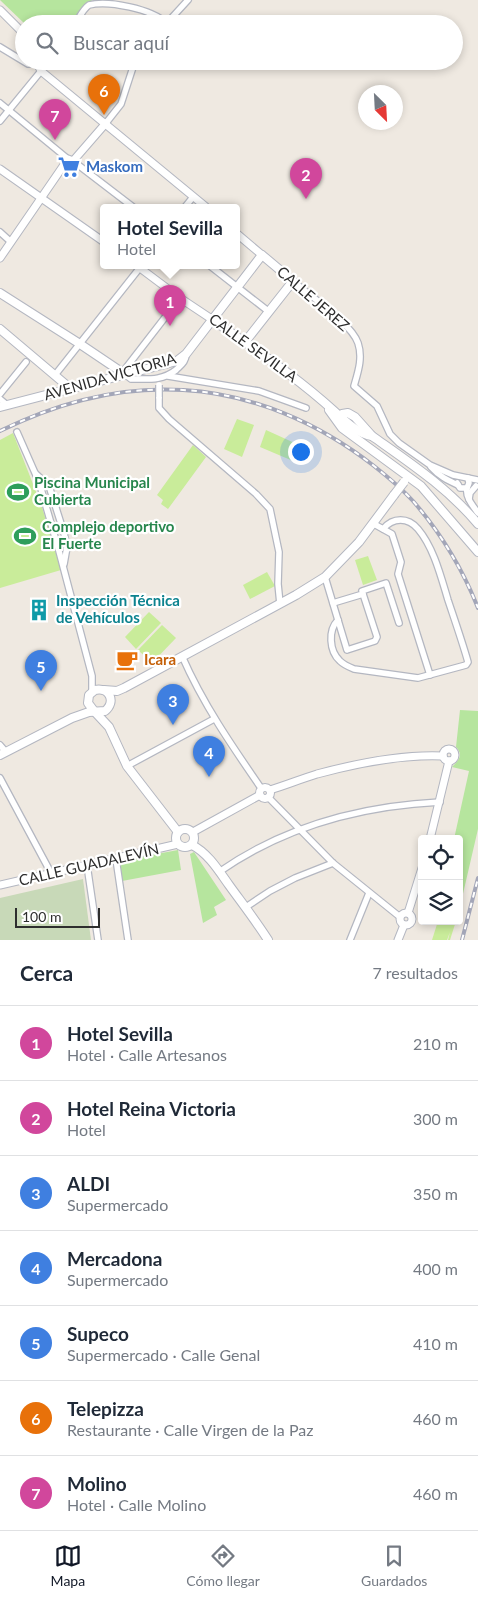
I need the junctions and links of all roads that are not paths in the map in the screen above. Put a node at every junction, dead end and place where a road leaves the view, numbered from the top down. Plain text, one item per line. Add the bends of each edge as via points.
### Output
1 (188, 0) edge
2 (0, 10) edge
3 (81, 15) edge
4 (154, 15) edge
5 (174, 15) edge
6 (15, 25) edge
7 (0, 47) edge
8 (15, 56) edge
9 (132, 70) edge
10 (41, 71) joint
11 (0, 103) edge
12 (9, 110) junction
13 (0, 121) edge
14 (106, 123) junction
15 (70, 160) junction
16 (0, 169) edge
17 (193, 197) junction
18 (40, 198) junction
19 (129, 204) edge
20 (187, 204) edge
21 (202, 204) edge
22 (0, 232) edge
23 (240, 236) edge
24 (100, 239) edge
25 (11, 242) junction
26 (262, 255) junction
27 (0, 258) edge
28 (137, 269) edge
29 (143, 269) edge
30 (214, 269) edge
31 (292, 281) junction
32 (238, 287) junction
33 (0, 293) edge
34 (180, 298) junction
35 (268, 311) junction
36 (213, 320) junction
37 (0, 329) edge
38 (245, 342) junction
39 (80, 344) junction
40 (26, 362) dead end
41 (177, 364) junction
42 (124, 374) junction
43 (55, 375) junction
44 (168, 376) junction
45 (160, 382) junction
46 (71, 388) junction
47 (0, 394) edge
48 (321, 398) junction
49 (0, 399) edge
50 (4, 406) edge
51 (306, 408) dead end
52 (340, 416) junction
53 (345, 429) junction
54 (17, 432) dead end
55 (430, 465) junction
56 (33, 471) junction
57 (465, 477) junction
58 (406, 479) junction
59 (458, 484) junction
60 (477, 484) edge
61 (467, 487) junction
62 (469, 499) junction
63 (478, 513) edge
64 (374, 524) junction
65 (478, 524) edge
66 (383, 530) junction
67 (478, 552) edge
68 (65, 574) junction
69 (325, 577) junction
70 (363, 594) junction
71 (333, 603) junction
72 (280, 604) junction
73 (338, 620) junction
74 (398, 623) dead end
75 (182, 656) junction
76 (430, 675) junction
77 (92, 676) junction
78 (124, 688) junction
79 (102, 689) junction
80 (90, 695) junction
81 (110, 705) junction
82 (95, 712) junction
83 (72, 718) junction
84 (214, 719) junction
85 (109, 727) junction
86 (0, 745) edge
87 (2, 754) edge
88 (443, 756) junction
89 (449, 761) junction
90 (127, 766) junction
91 (0, 778) edge
92 (265, 793) junction
93 (440, 802) junction
94 (298, 829) junction
95 (178, 832) junction
96 (193, 832) junction
97 (431, 835) edge
98 (178, 844) junction
99 (192, 844) junction
100 (116, 859) junction
101 (333, 863) junction
102 (87, 866) junction
103 (219, 872) junction
104 (51, 874) junction
105 (418, 880) edge
106 (0, 885) edge
107 (369, 893) junction
108 (246, 907) junction
109 (408, 913) junction
110 (400, 917) junction
111 (404, 926) junction
112 (98, 940) edge
113 (128, 940) edge
114 (268, 940) edge
115 (350, 940) edge
116 (398, 940) edge

1 - 5 street
2 - 6 street
3 - 4 street via 94,2 109,1 134,6
7 - 8 street
9 - 14 street via 124,99
10 - 12 street
10 - 14 street
11 - 12 street
12 - 13 street
12 - 15 street
14 - 15 street
14 - 17 street
15 - 18 street
15 - 19 street
16 - 18 street
17 - 20 street
17 - 21 street
18 - 24 street
18 - 25 street
22 - 25 street
23 - 26 street, CALLE JEREZ
25 - 27 street
26 - 31 main road, CALLE JEREZ
26 - 32 main road, AVENIDA VICTORIA
28 - 39 street
29 - 34 street, CALLE SEVILLA
30 - 32 street
31 - 35 main road
31 - 55 street, CALLE JEREZ via 351,331 360,355 354,386 377,406 390,434 399,444
32 - 35 street
32 - 36 main road, AVENIDA VICTORIA
33 - 39 main road
34 - 36 street, CALLE SEVILLA
34 - 42 street
35 - 38 main road
36 - 38 main road, CALLE SEVILLA
36 - 41 main road, AVENIDA VICTORIA
37 - 43 main road
38 - 48 main road, CALLE SEVILLA
39 - 42 main road
39 - 43 street
40 - 47 street
41 - 42 main road, AVENIDA VICTORIA
41 - 44 street
42 - 45 street via 131,379
42 - 46 main road, AVENIDA VICTORIA
43 - 46 main road
44 - 45 street
44 - 51 street via 259,391
45 - 72 street, bridge via 159,408 270,509 280,552
46 - 50 main road, AVENIDA VICTORIA
48 - 52 main road, CALLE SEVILLA
48 - 53 main road, CALLE SEVILLA
49 - 50 street
52 - 53 main road via 339,423
52 - 65 main road via 348,412 352,415 372,436 450,494
53 - 58 main road, CALLE SEVILLA
54 - 56 street
55 - 57 street, CALLE JEREZ
55 - 59 street, CALLE JEREZ via 436,473
56 - 68 street
56 - 68 street via 49,486 64,533 67,547
57 - 59 street via 458,479
57 - 60 street, CALLE JEREZ
57 - 61 street via 469,482
58 - 64 main road, bridge
58 - 67 main road, CALLE SEVILLA via 429,493
59 - 61 street via 462,488
60 - 61 street
60 - 62 street
61 - 62 street
62 - 63 street
64 - 66 street
64 - 69 main road
66 - 76 street via 392,534 401,562 398,574
66 - 76 street via 388,523 399,519 418,529 426,540 442,580 468,662
68 - 77 street
69 - 71 street
69 - 72 main road
70 - 71 street
70 - 73 street via 376,639 347,650
70 - 74 street via 362,591 386,583
71 - 73 street
72 - 75 main road
73 - 76 street via 333,625 331,641 335,656 346,666 407,677
75 - 78 main road
75 - 84 street
77 - 79 street
77 - 80 street
78 - 79 main road via 117,691
78 - 81 main road
79 - 80 main road
79 - 81 main road via 111,696
80 - 82 main road via 90,708
80 - 83 main road via 84,707
81 - 82 main road via 105,711
81 - 85 main road
82 - 83 main road
82 - 85 main road
83 - 87 main road
84 - 90 street
84 - 92 street
85 - 90 main road
86 - 87 street
88 - 89 street
88 - 89 street via 447,749 454,751 454,758
88 - 92 street via 359,764 318,774
89 - 93 street
90 - 95 main road
91 - 104 street
92 - 94 street
92 - 96 street
93 - 94 street via 367,809
93 - 97 street
94 - 101 street
94 - 103 street
95 - 96 main road via 187,829
95 - 98 main road
96 - 99 main road via 195,840
98 - 99 main road via 182,847
98 - 100 street, CALLE GUADALEVÍN
99 - 103 main road
100 - 102 street, CALLE GUADALEVÍN
100 - 113 street
101 - 107 street
101 - 108 street via 295,878
102 - 104 street, CALLE GUADALEVÍN
102 - 112 street
103 - 108 main road
104 - 106 street, CALLE GUADALEVÍN
105 - 109 street
107 - 110 street
107 - 115 street
108 - 114 main road
109 - 110 street
109 - 111 street via 412,922
110 - 111 street
111 - 116 street

